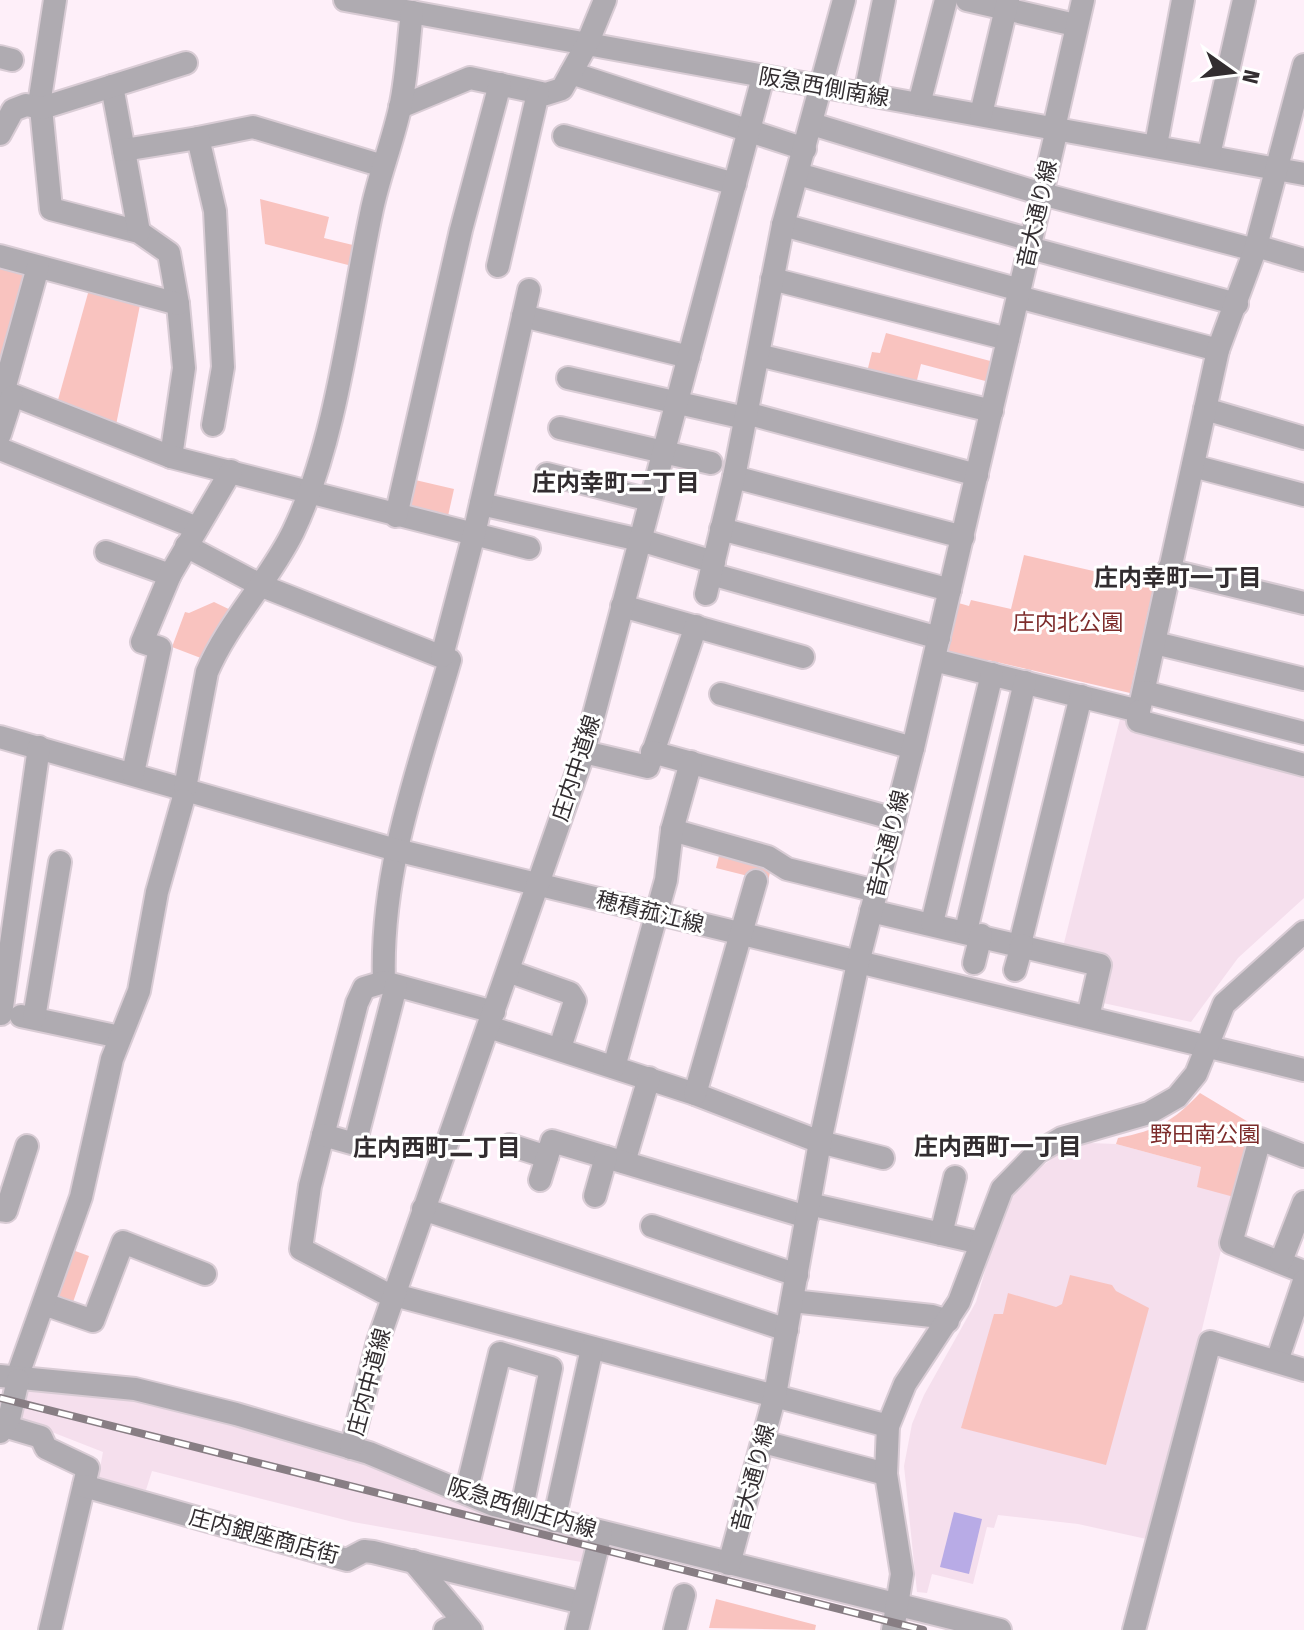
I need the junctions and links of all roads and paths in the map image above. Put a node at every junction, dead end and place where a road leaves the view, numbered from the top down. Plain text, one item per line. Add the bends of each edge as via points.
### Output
1 (55, 0) edge
2 (345, 0) edge
3 (605, 0) edge
4 (844, 0) edge
5 (884, 0) edge
6 (946, 0) edge
7 (967, 0) edge
8 (1083, 0) edge
9 (1183, 0) edge
10 (1244, 0) edge
11 (1007, 4) edge
12 (412, 12) junction
13 (1075, 25) junction
14 (587, 44) junction
15 (186, 63) dead end
16 (1303, 71) edge
17 (571, 73) junction
18 (763, 77) junction
19 (500, 84) junction
20 (112, 86) junction
21 (822, 87) junction
22 (538, 93) junction
23 (865, 94) junction
24 (919, 104) junction
25 (400, 107) junction
26 (42, 108) junction
27 (6, 109) edge
28 (981, 114) junction
29 (812, 124) junction
30 (1056, 127) junction
31 (749, 131) junction
32 (0, 134) edge
33 (564, 136) dead end
34 (198, 138) junction
35 (1156, 145) junction
36 (805, 149) junction
37 (124, 150) junction
38 (1209, 155) junction
39 (383, 166) junction
40 (1275, 167) junction
41 (798, 174) junction
42 (1304, 174) edge
43 (735, 184) junction
44 (1042, 194) junction
45 (783, 225) junction
46 (139, 232) junction
47 (1030, 244) junction
48 (1256, 248) junction
49 (0, 256) edge
50 (1304, 260) edge
51 (498, 266) dead end
52 (38, 267) junction
53 (772, 279) junction
54 (529, 290) dead end
55 (1019, 293) junction
56 (178, 304) junction
57 (1237, 304) junction
58 (523, 316) junction
59 (1008, 339) junction
60 (1218, 350) junction
61 (758, 355) junction
62 (689, 357) junction
63 (223, 367) junction
64 (184, 368) junction
65 (568, 378) dead end
66 (5, 393) edge
67 (676, 402) junction
68 (1205, 409) junction
69 (992, 411) junction
70 (746, 416) junction
71 (213, 425) dead end
72 (560, 428) dead end
73 (0, 434) edge
74 (1304, 438) edge
75 (0, 449) edge
76 (663, 452) junction
77 (171, 457) junction
78 (711, 463) dead end
79 (1193, 466) junction
80 (231, 471) junction
81 (547, 474) dead end
82 (977, 475) junction
83 (734, 477) junction
84 (308, 492) junction
85 (1304, 495) edge
86 (650, 500) junction
87 (481, 504) junction
88 (396, 516) junction
89 (721, 529) junction
90 (474, 534) junction
91 (191, 537) junction
92 (963, 537) junction
93 (640, 540) junction
94 (529, 548) dead end
95 (106, 552) dead end
96 (1168, 570) junction
97 (170, 575) junction
98 (711, 577) junction
99 (262, 586) junction
100 (950, 590) junction
101 (1304, 603) edge
102 (622, 606) junction
103 (696, 626) junction
104 (1155, 643) junction
105 (936, 649) junction
106 (442, 656) junction
107 (803, 657) dead end
108 (992, 674) junction
109 (1304, 679) edge
110 (1025, 682) junction
111 (721, 694) dead end
112 (1081, 696) junction
113 (1141, 702) junction
114 (1304, 733) edge
115 (0, 737) edge
116 (39, 747) junction
117 (913, 748) junction
118 (584, 752) junction
119 (652, 752) junction
120 (691, 762) junction
121 (1304, 765) edge
122 (133, 773) junction
123 (184, 794) junction
124 (895, 819) junction
125 (672, 830) junction
126 (396, 850) junction
127 (60, 862) dead end
128 (756, 881) dead end
129 (537, 884) junction
130 (874, 901) junction
131 (657, 913) junction
132 (932, 923) junction
133 (1304, 932) edge
134 (974, 933) junction
135 (742, 934) junction
136 (1021, 944) junction
137 (858, 963) junction
138 (974, 963) dead end
139 (1015, 970) dead end
140 (508, 971) junction
141 (390, 984) junction
142 (0, 1014) edge
143 (1088, 1017) junction
144 (34, 1018) junction
145 (491, 1020) junction
146 (116, 1036) junction
147 (1207, 1046) junction
148 (560, 1048) junction
149 (614, 1067) junction
150 (1304, 1070) edge
151 (649, 1078) junction
152 (695, 1094) junction
153 (323, 1135) junction
154 (820, 1142) junction
155 (510, 1145) dead end
156 (27, 1146) dead end
157 (1304, 1156) edge
158 (547, 1157) junction
159 (883, 1158) dead end
160 (615, 1160) junction
161 (955, 1177) dead end
162 (540, 1180) dead end
163 (595, 1196) dead end
164 (1304, 1202) edge
165 (423, 1209) junction
166 (0, 1210) edge
167 (808, 1210) junction
168 (652, 1226) dead end
169 (941, 1234) junction
170 (981, 1243) junction
171 (1281, 1261) junction
172 (1304, 1272) edge
173 (205, 1274) dead end
174 (797, 1275) junction
175 (1304, 1281) edge
176 (395, 1294) junction
177 (792, 1301) junction
178 (44, 1304) junction
179 (948, 1321) junction
180 (787, 1330) junction
181 (592, 1348) junction
182 (1277, 1361) junction
183 (1304, 1370) edge
184 (12, 1375) edge
185 (775, 1395) junction
186 (888, 1426) junction
187 (2, 1429) edge
188 (763, 1442) junction
189 (351, 1448) junction
190 (886, 1474) junction
191 (84, 1486) junction
192 (466, 1493) junction
193 (521, 1512) junction
194 (554, 1521) junction
195 (601, 1533) junction
196 (413, 1561) junction
197 (729, 1564) junction
198 (682, 1594) dead end
199 (583, 1603) junction
200 (900, 1605) junction
201 (460, 1627) edge
202 (50, 1630) edge
203 (577, 1630) edge
204 (675, 1630) edge
205 (893, 1630) edge
206 (1000, 1630) edge
207 (1134, 1630) edge

1 - 26 street
2 - 12 street, 阪急西側南線
3 - 14 street
4 - 21 street
5 - 23 street
6 - 24 street
7 - 11 street
8 - 13 street, 音大通り線
9 - 35 street
10 - 38 street
11 - 13 street
11 - 28 street
12 - 14 street, 阪急西側南線
12 - 25 street
13 - 30 street, 音大通り線
14 - 17 street
14 - 18 street, 阪急西側南線
15 - 20 street
16 - 40 street
17 - 22 street via 562,89
17 - 31 street
18 - 21 street, 阪急西側南線
18 - 31 street, 庄内中道線
19 - 22 street
19 - 25 street via 470,78
19 - 88 street
20 - 26 street
20 - 37 street
21 - 23 street, 阪急西側南線
21 - 29 street
22 - 51 street
23 - 24 street, 阪急西側南線
24 - 28 street, 阪急西側南線
25 - 39 street
26 - 27 street
26 - 46 street via 51,209
27 - 32 street
28 - 30 street, 阪急西側南線
29 - 36 street
29 - 44 street
30 - 35 street, 阪急西側南線
30 - 44 street, 音大通り線
31 - 36 street
31 - 43 street, 庄内中道線
33 - 43 street
34 - 37 street
34 - 39 street via 253,127
34 - 63 street via 215,211
35 - 38 street, 阪急西側南線
36 - 41 street
37 - 46 street
38 - 40 street, 阪急西側南線
39 - 84 street via 338,385
40 - 42 street, 阪急西側南線
40 - 48 street
41 - 45 street
41 - 47 street
43 - 62 street, 庄内中道線
44 - 47 street, 音大通り線
44 - 48 street
45 - 53 street
45 - 55 street
46 - 56 street via 169,253
47 - 55 street, 音大通り線
47 - 57 street
48 - 50 street
48 - 57 street
49 - 52 street
52 - 56 street
52 - 66 street
53 - 59 street
53 - 61 street
54 - 58 street
55 - 59 street, 音大通り線
55 - 60 street
56 - 64 street
57 - 60 street
58 - 62 street
58 - 87 street
59 - 69 street, 音大通り線
60 - 68 street
61 - 69 street
61 - 70 street
62 - 67 street, 庄内中道線
63 - 64 street
63 - 71 street
64 - 77 street
65 - 67 street
66 - 73 street
66 - 77 street
67 - 70 street
67 - 76 street, 庄内中道線
68 - 74 street
68 - 79 street
69 - 82 street, 音大通り線
70 - 82 street
70 - 83 street
72 - 76 street
75 - 91 street
76 - 78 street
76 - 86 street, 庄内中道線
77 - 80 street
79 - 85 street
79 - 96 street
80 - 84 street
80 - 91 street
81 - 86 street
82 - 92 street, 音大通り線
83 - 89 street
83 - 92 street
84 - 88 street
84 - 99 street
86 - 93 street, 庄内中道線
87 - 90 street
87 - 93 street
88 - 90 street
89 - 98 street
89 - 100 street
90 - 94 street
90 - 106 street
91 - 97 street
91 - 99 street
92 - 100 street, 音大通り線
93 - 98 street
93 - 102 street, 庄内中道線
95 - 97 street
96 - 101 street
96 - 104 street
97 - 122 street via 142,642 160,648
98 - 105 street
99 - 106 street
99 - 123 street via 207,672
100 - 105 street, 音大通り線
102 - 103 street
102 - 118 street, 庄内中道線
103 - 107 street
103 - 119 street
104 - 109 street
104 - 113 street
105 - 108 street
105 - 117 street, 音大通り線
106 - 126 street via 450,660
108 - 110 street
108 - 132 street
110 - 112 street
110 - 134 street
111 - 117 street
112 - 113 street
112 - 136 street
113 - 114 street
113 - 121 street via 1138,721
115 - 116 street, 穂積菰江線
116 - 122 street, 穂積菰江線
116 - 142 street
117 - 124 street, 音大通り線
118 - 119 street via 648,767
118 - 129 street, 庄内中道線
119 - 120 street
120 - 124 street
120 - 125 street
122 - 123 street, 穂積菰江線
123 - 126 street, 穂積菰江線
123 - 146 street via 157,892 139,991
124 - 130 street, 音大通り線
125 - 130 street via 768,857
125 - 131 street
126 - 129 street, 穂積菰江線
126 - 141 street via 387,898
127 - 144 street
128 - 135 street
129 - 131 street, 穂積菰江線
129 - 140 street, 庄内中道線
130 - 132 street
130 - 137 street, 音大通り線
131 - 135 street, 穂積菰江線
131 - 149 street
132 - 134 street
133 - 147 street via 1224,1004
134 - 136 street
134 - 138 street
135 - 137 street, 穂積菰江線
135 - 152 street
136 - 139 street
136 - 143 street via 1100,965
137 - 143 street, 穂積菰江線
137 - 154 street, 音大通り線
140 - 145 street, 庄内中道線
140 - 148 street via 570,993 575,1001
141 - 145 street
141 - 153 street via 364,988 357,1003
141 - 153 street via 355,1144
142 - 144 street
143 - 147 street, 穂積菰江線
144 - 146 street
145 - 148 street
145 - 165 street, 庄内中道線
146 - 178 street via 81,1197
147 - 150 street, 穂積菰江線
147 - 170 street via 1190,1083 1160,1109 1062,1138 1038,1152 1002,1189
148 - 149 street
149 - 151 street
151 - 152 street
151 - 160 street
152 - 154 street
153 - 176 street via 292,1248
154 - 159 street
154 - 167 street, 音大通り線
155 - 158 street
156 - 166 street via 6,1211
157 - 171 street via 1260,1139 1231,1243
158 - 160 street via 552,1141
158 - 162 street
160 - 163 street
160 - 167 street
161 - 169 street
164 - 171 street
165 - 176 street, 庄内中道線
165 - 180 street
167 - 169 street
167 - 174 street, 音大通り線
168 - 174 street
169 - 170 street
170 - 179 street
171 - 172 street
173 - 178 street via 123,1242 93,1321
174 - 177 street, 音大通り線
175 - 182 street
176 - 181 street
176 - 189 street, 庄内中道線
177 - 179 street
177 - 180 street, 音大通り線
178 - 184 street
179 - 186 street via 905,1384
180 - 185 street, 音大通り線
181 - 185 street
181 - 194 street
182 - 183 street
182 - 207 street via 1210,1342
184 - 187 street
184 - 189 street, 阪急西側庄内線 via 135,1389
185 - 186 street
185 - 188 street, 音大通り線
186 - 190 street
187 - 191 street via 41,1437 46,1448 88,1468
188 - 190 street
188 - 197 street, 音大通り線
189 - 192 street, 阪急西側庄内線
190 - 200 street via 902,1574
191 - 196 street, 庄内銀座商店街 via 347,1560 364,1551
191 - 202 street
192 - 193 street, 阪急西側庄内線
192 - 193 street via 500,1353 551,1368
193 - 194 street, 阪急西側庄内線
194 - 195 street, 阪急西側庄内線
195 - 197 street, 阪急西側庄内線
195 - 199 street
196 - 199 street, 庄内銀座商店街
196 - 201 street
197 - 200 street, 阪急西側庄内線
198 - 204 street
199 - 203 street
200 - 205 street
200 - 206 street, 阪急西側庄内線

